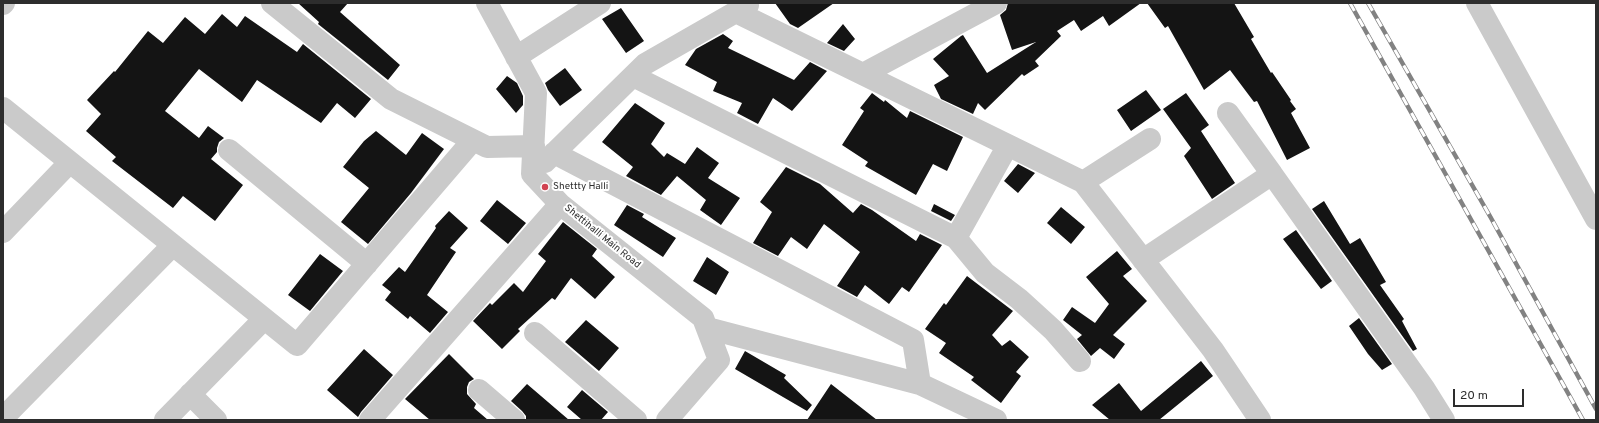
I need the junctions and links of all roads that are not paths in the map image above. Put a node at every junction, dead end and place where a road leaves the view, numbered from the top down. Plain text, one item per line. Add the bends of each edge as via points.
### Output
1 (272, 3) edge
2 (487, 3) edge
3 (600, 3) edge
4 (996, 3) edge
5 (1477, 3) edge
6 (744, 7) edge
7 (516, 57) junction
8 (863, 74) junction
9 (633, 76) junction
10 (3, 108) edge
11 (1228, 113) dead end
12 (1150, 139) dead end
13 (473, 140) junction
14 (1008, 145) junction
15 (534, 146) junction
16 (229, 150) dead end
17 (554, 153) junction
18 (70, 162) junction
19 (532, 174) junction
20 (1272, 174) junction
21 (1083, 182) junction
22 (560, 204) junction
23 (1596, 219) edge
24 (3, 232) edge
25 (956, 238) junction
26 (172, 245) junction
27 (1143, 260) junction
28 (367, 264) junction
29 (264, 318) junction
30 (707, 328) junction
31 (535, 333) dead end
32 (1080, 361) dead end
33 (920, 384) junction
34 (479, 390) dead end
35 (190, 394) junction
36 (3, 418) edge
37 (165, 420) edge
38 (216, 420) edge
39 (370, 420) edge
40 (514, 420) edge
41 (636, 420) edge
42 (667, 420) edge
43 (996, 420) edge
44 (1260, 420) edge
45 (1444, 420) edge

1 - 13 street via 391,99
2 - 7 street
3 - 7 street
4 - 8 street
5 - 23 street
6 - 8 street
6 - 9 street via 645,64
7 - 15 street via 536,93
8 - 14 street
9 - 17 street
9 - 25 street
10 - 18 street
11 - 20 street
12 - 21 street
13 - 15 street via 487,147
13 - 28 street
14 - 21 street
14 - 25 street
15 - 19 street
16 - 28 street
17 - 19 street
17 - 33 street via 914,340
18 - 24 street
18 - 26 street
19 - 22 street, Shettihalli Main Road
20 - 27 street
20 - 45 street
21 - 27 street
22 - 30 street, Shettihalli Main Road via 703,318
22 - 39 street
25 - 32 street via 985,273 1053,330
26 - 29 street
26 - 36 street
27 - 44 street via 1213,350
28 - 29 street via 297,345
29 - 35 street
30 - 33 street
30 - 42 street, Shettihalli Main Road via 719,360
31 - 41 street
33 - 43 street
34 - 40 street
35 - 37 street
35 - 38 street

